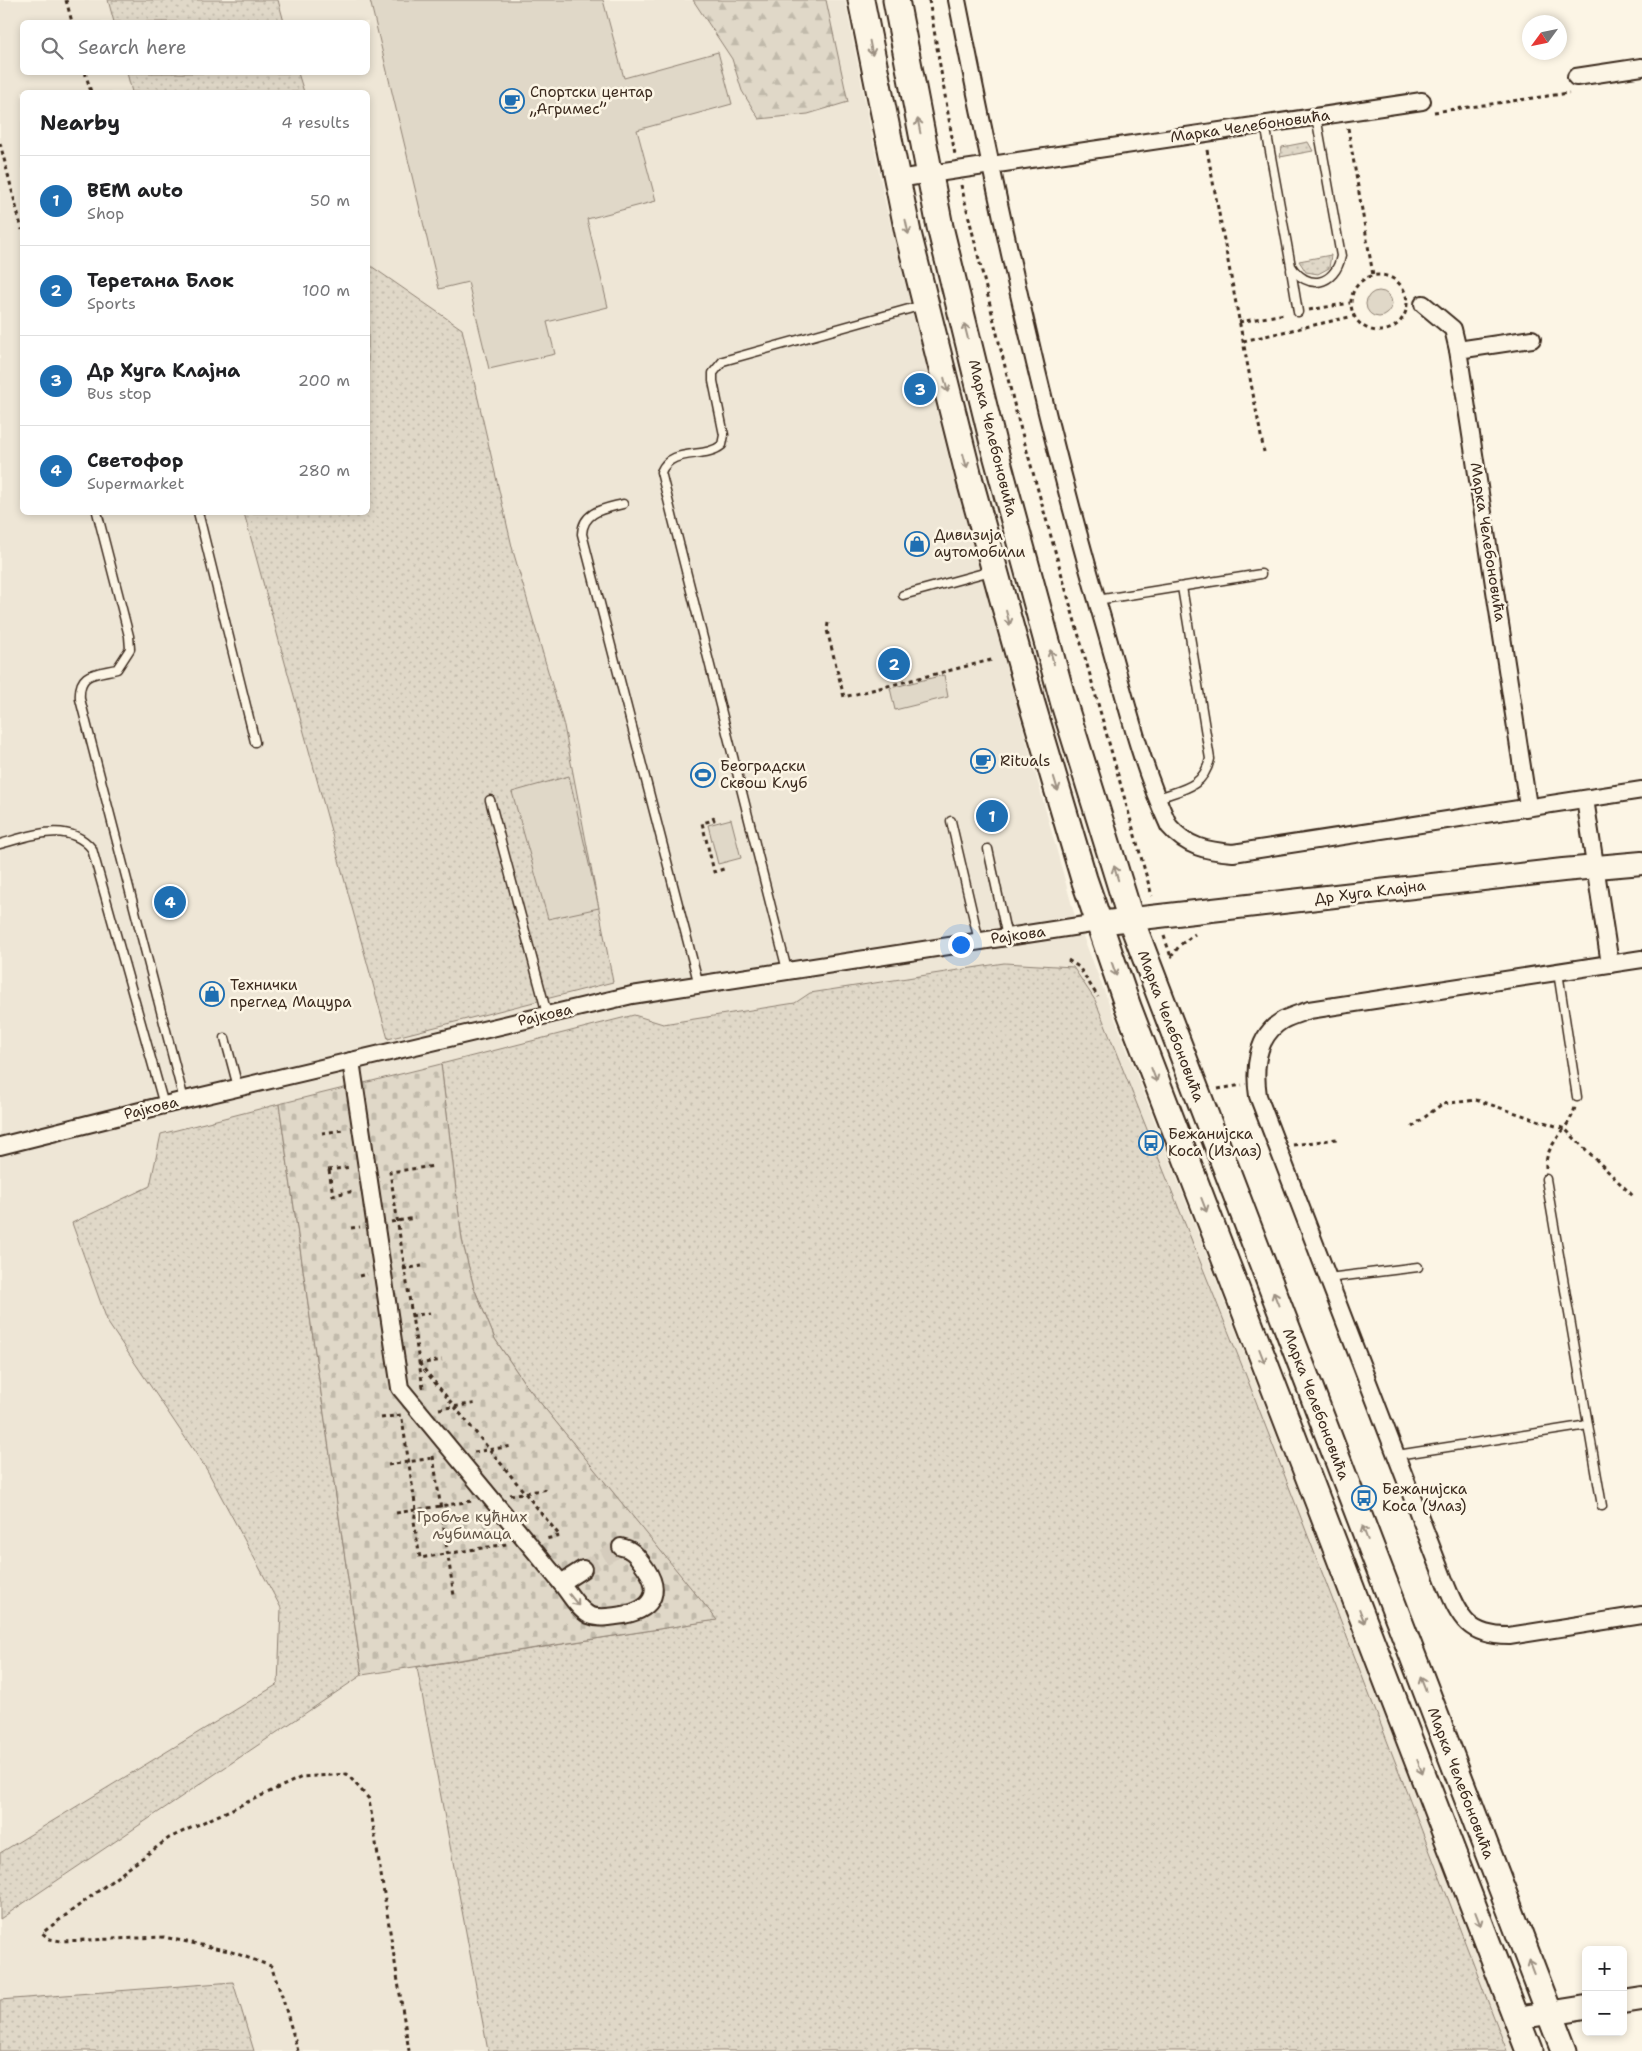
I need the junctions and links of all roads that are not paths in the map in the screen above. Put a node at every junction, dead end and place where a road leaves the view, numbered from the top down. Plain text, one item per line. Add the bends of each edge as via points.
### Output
1 (861, 0) edge
2 (896, 0) edge
3 (957, 0) edge
4 (1642, 67) edge
5 (1576, 77) road end
6 (1424, 107) road end
7 (1316, 116) junction
8 (1265, 124) junction
9 (990, 164) junction
10 (929, 174) junction
11 (897, 179) junction
12 (1291, 266) junction
13 (926, 304) junction
14 (1423, 304) dead end
15 (1298, 312) dead end
16 (1532, 339) dead end
17 (1458, 350) junction
18 (623, 504) dead end
19 (97, 515) edge
20 (199, 515) edge
21 (995, 570) junction
22 (1261, 574) dead end
23 (1182, 587) junction
24 (903, 595) dead end
25 (1097, 600) junction
26 (255, 742) dead end
27 (1642, 790) edge
28 (1158, 798) junction
29 (1585, 799) junction
30 (490, 800) dead end
31 (1528, 806) junction
32 (951, 822) dead end
33 (0, 844) edge
34 (988, 849) dead end
35 (1642, 863) edge
36 (1595, 867) junction
37 (1131, 920) junction
38 (1098, 923) junction
39 (1007, 937) junction
40 (979, 941) junction
41 (1642, 959) edge
42 (1610, 964) junction
43 (787, 970) junction
44 (1558, 972) junction
45 (699, 985) junction
46 (547, 1014) junction
47 (225, 1038) dead end
48 (351, 1061) junction
49 (238, 1088) junction
50 (1577, 1097) road end
51 (184, 1100) junction
52 (164, 1105) junction
53 (0, 1146) edge
54 (1546, 1179) road end
55 (1418, 1267) dead end
56 (1328, 1278) junction
57 (1588, 1425) junction
58 (1397, 1454) junction
59 (1602, 1506) dead end
60 (621, 1547) dead end
61 (583, 1569) tunnel mouth
62 (560, 1583) junction
63 (1642, 1616) edge
64 (1642, 1999) edge
65 (1627, 2001) edge
66 (1582, 2008) edge
67 (1549, 2012) junction
68 (1516, 2018) junction
69 (1529, 2051) edge
70 (1564, 2051) edge

1 -> 11 main road, Марка Челебоновића
10 -> 2 main road, Марка Челебоновића
3 - 9 street
4 - 5 street
6 - 7 street, Марка Челебоновића via 1346,119
7 - 8 street, Марка Челебоновића
7 - 12 lane via 1340,256 1333,275 1324,280 1304,280
8 - 9 street, Марка Челебоновића
8 - 12 lane
9 - 10 street, Марка Челебоновића
9 - 25 street via 1028,339
10 - 11 street, Марка Челебоновића
37 -> 10 main road, Марка Челебоновића via 1064,704 994,447
11 -> 13 main road, Марка Челебоновића
12 - 15 lane
13 -> 21 main road, Марка Челебоновића
13 - 43 lane via 722,362 713,373 713,381 723,442 716,449 675,457 661,472
14 - 17 street, Марка Челебоновића via 1453,329
16 - 17 street
17 - 31 street, Марка Челебоновића
18 - 45 lane via 587,517 582,524 582,534
19 - 51 lane via 130,650 117,669 88,676 82,681 80,699
20 - 26 lane
21 - 24 lane
21 -> 38 main road, Марка Челебоновића
22 - 23 lane
23 - 25 lane
23 - 28 lane via 1210,759 1206,773 1198,783
25 - 28 street
27 - 29 street
28 - 31 street via 1169,826 1178,836 1196,847 1233,852
29 - 31 street
29 - 36 street
30 - 46 lane
32 - 40 lane
33 - 52 lane via 42,833 60,832 75,835 92,849
34 - 39 lane
35 - 36 main road, Др Хуга Клајна
36 - 37 main road, Др Хуга Клајна
36 - 42 street
37 - 38 main road, Др Хуга Клајна
67 -> 37 main road, Марка Челебоновића
38 - 39 street, Рајкова
38 -> 68 main road, Марка Челебоновића
39 - 40 street, Рајкова
40 - 43 street, Рајкова
41 - 42 street
42 - 44 street
43 - 45 street, Рајкова
44 - 50 lane
44 - 56 street via 1309,1010 1283,1020 1268,1034 1256,1064 1258,1096
45 - 46 street, Рајкова via 632,995
46 - 48 street, Рајкова
47 - 49 lane
48 - 49 street, Рајкова
48 - 62 street via 400,1388
49 - 51 street, Рајкова
51 - 52 street, Рајкова
52 - 53 street, Рајкова
54 - 57 lane
55 - 56 lane
56 - 58 street
57 - 58 lane
57 - 59 lane
58 - 63 street via 1453,1602 1470,1626 1494,1636 1509,1636
62 -> 60 street via 581,1608 595,1617 634,1614 642,1610 654,1594 654,1583 634,1552
61 - 62 street
64 - 65 main road
66 - 67 main road
67 - 68 main road
67 - 70 main road, Марка Челебоновића
68 - 69 main road, Марка Челебоновића

